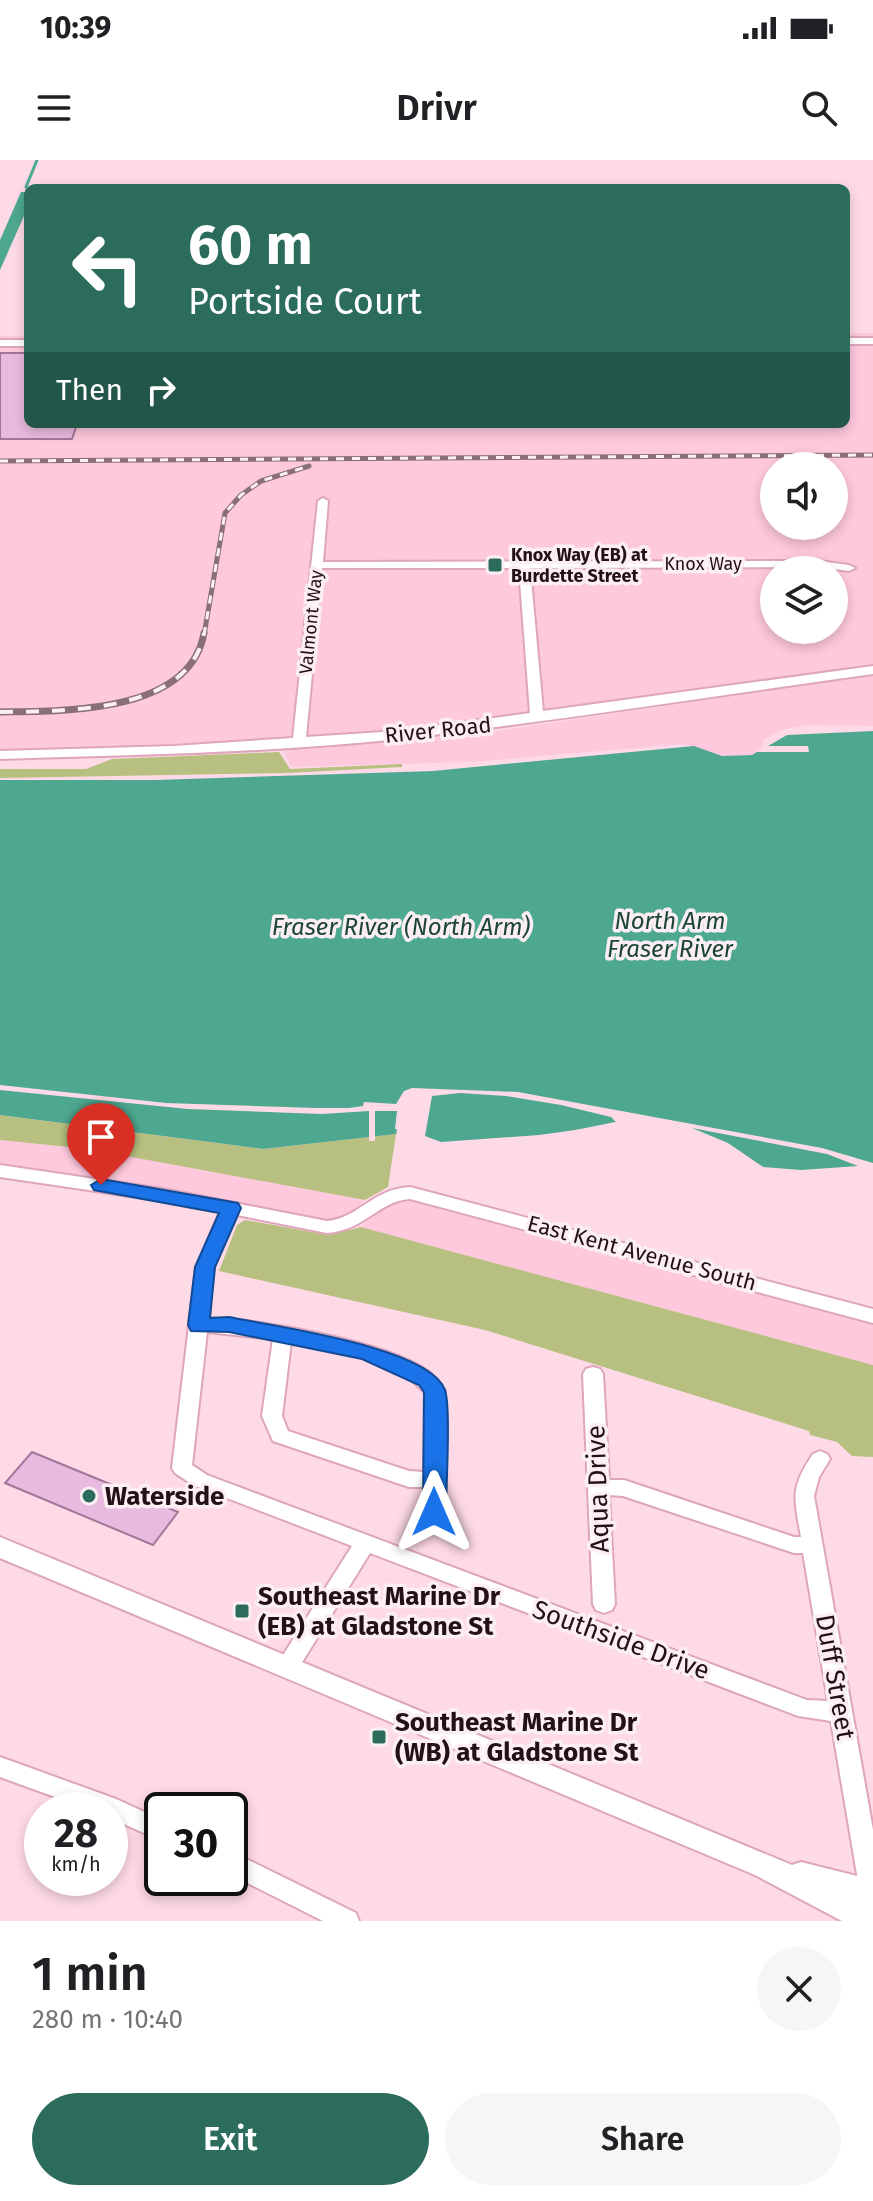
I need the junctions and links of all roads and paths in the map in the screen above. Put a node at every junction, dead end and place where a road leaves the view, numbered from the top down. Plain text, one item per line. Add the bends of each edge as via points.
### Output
1 (850, 341) edge
2 (873, 341) edge
3 (0, 343) edge
4 (24, 343) edge
5 (323, 501) dead end
6 (317, 565) junction
7 (524, 565) junction
8 (849, 568) dead end
9 (873, 670) edge
10 (537, 718) junction
11 (299, 743) junction
12 (0, 755) edge
13 (0, 1171) edge
14 (231, 1208) junction
15 (873, 1316) edge
16 (198, 1325) junction
17 (283, 1334) junction
18 (593, 1374) dead end
19 (820, 1459) dead end
20 (434, 1480) junction
21 (601, 1487) junction
22 (428, 1524) dead end
23 (364, 1544) junction
24 (813, 1544) junction
25 (0, 1547) edge
26 (604, 1604) dead end
27 (288, 1666) junction
28 (841, 1712) junction
29 (0, 1767) edge
30 (144, 1823) edge
31 (766, 1866) junction
32 (248, 1871) edge
33 (873, 1895) edge
34 (347, 1921) edge
35 (871, 1921) edge

1 - 2 street
3 - 4 street
5 - 6 street, Valmont Way
6 - 7 street, Knox Way
6 - 11 street, Valmont Way
7 - 8 street, Knox Way
7 - 10 street
9 - 10 street, River Road
10 - 11 street, River Road
11 - 12 street, River Road
13 - 14 street
14 - 15 street, East Kent Avenue South via 336,1227 360,1218 391,1194 410,1193
14 - 16 street via 205,1267
16 - 17 street
16 - 23 street, Southside Drive via 182,1468 200,1480
17 - 20 street via 367,1352 427,1379 435,1391
17 - 20 street via 272,1416 280,1436 409,1479
18 - 21 street, Aqua Drive
19 - 24 street, Duff Street via 804,1496
20 - 22 street via 434,1512
21 - 24 street via 624,1488 794,1545
21 - 26 street, Aqua Drive via 597,1508
23 - 27 street
23 - 28 street, Southside Drive via 806,1709
24 - 28 street, Duff Street
25 - 27 main road
27 - 31 main road
28 - 33 street, Duff Street
29 - 30 street
31 - 33 main road
31 - 35 main road
32 - 34 street

